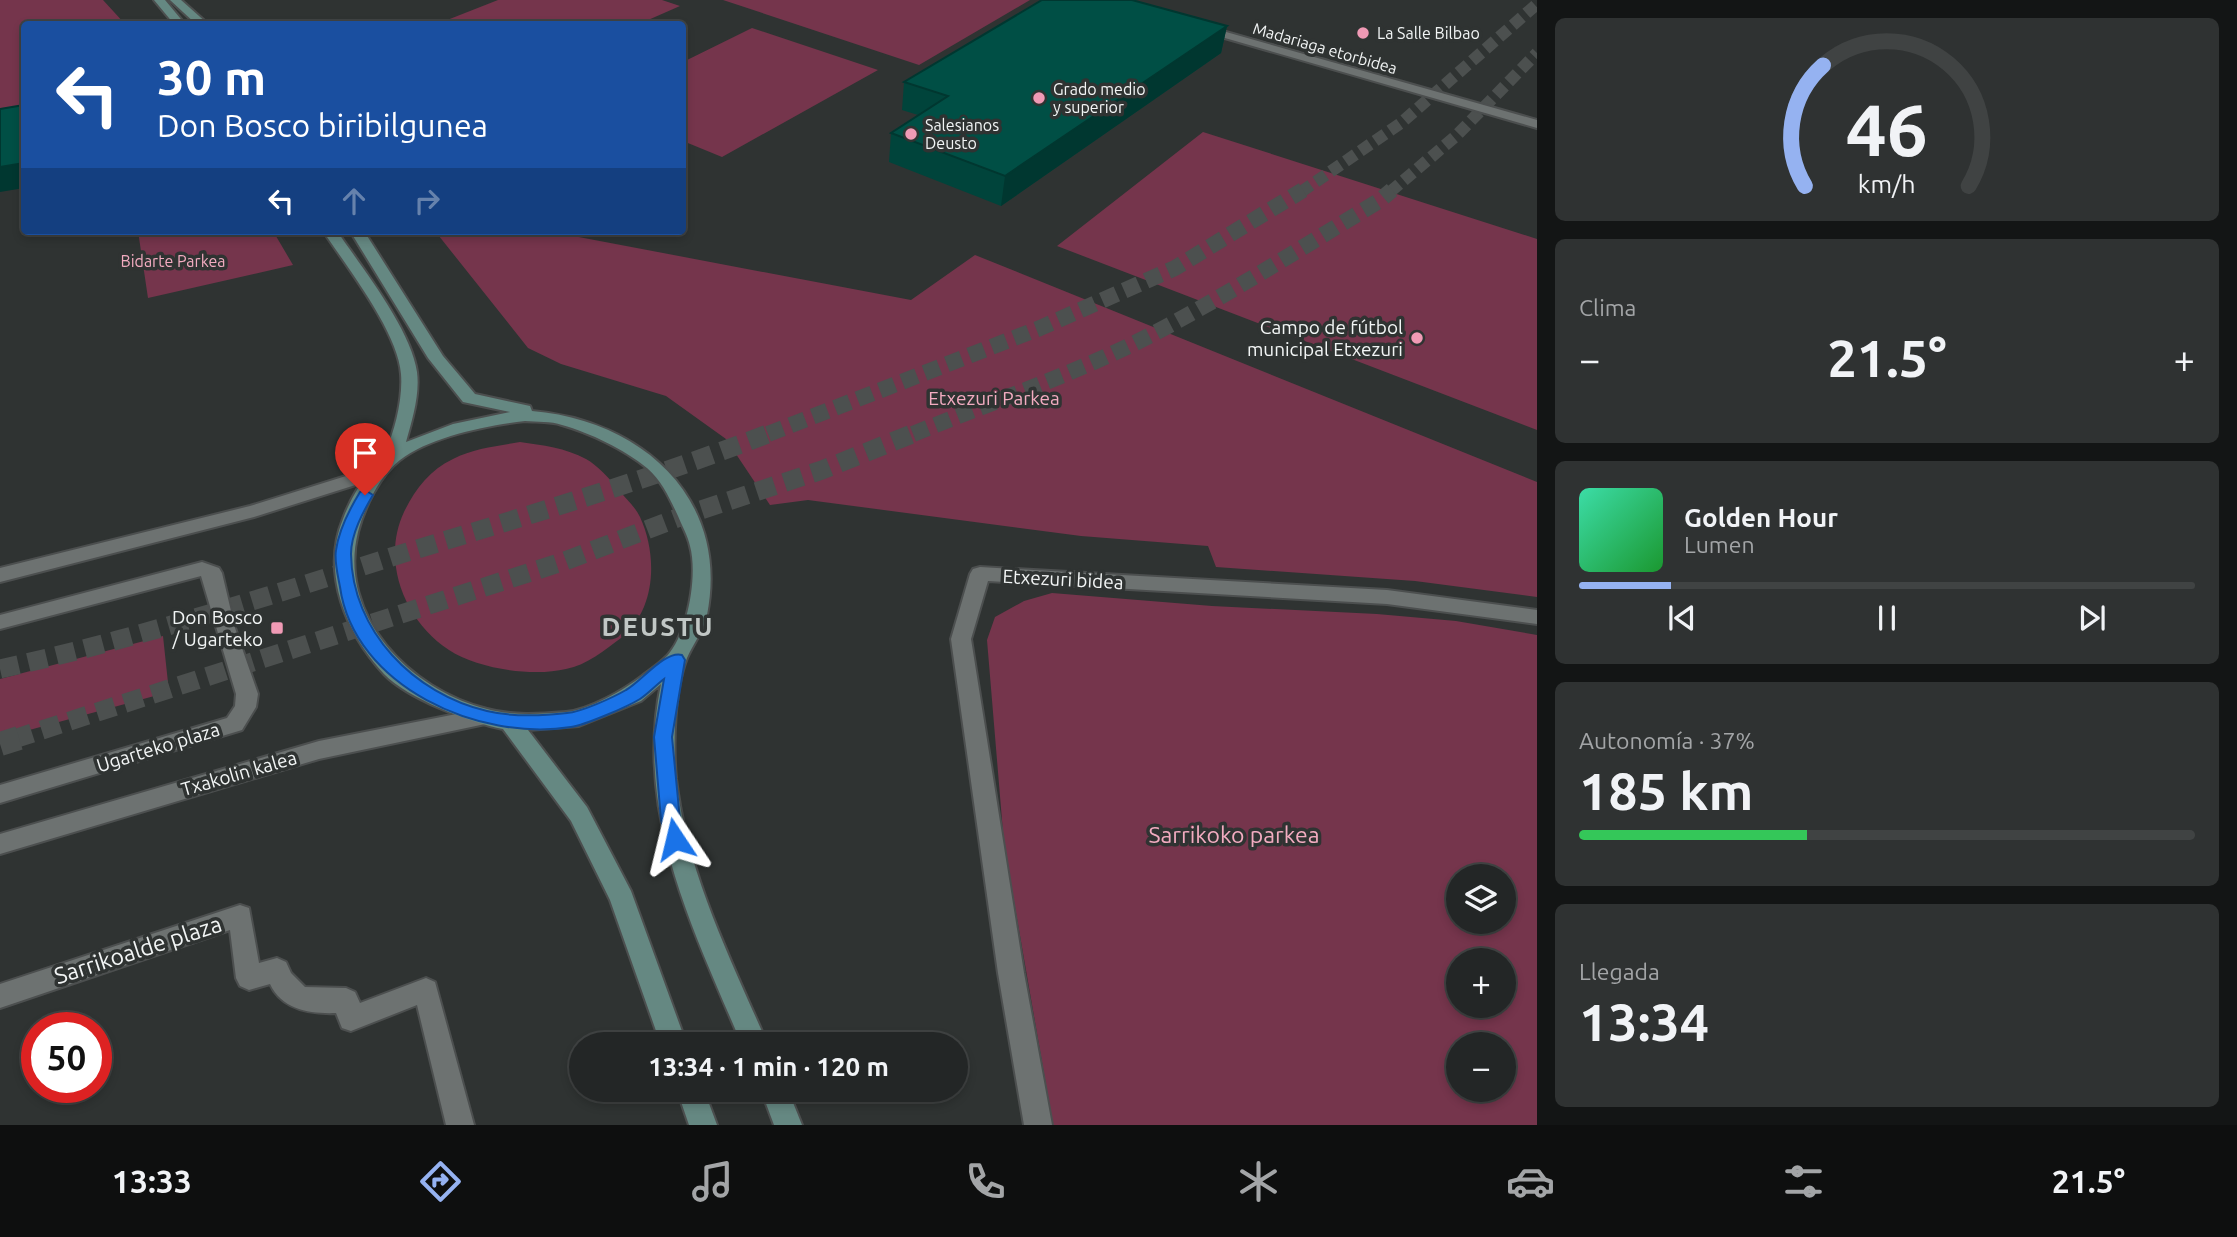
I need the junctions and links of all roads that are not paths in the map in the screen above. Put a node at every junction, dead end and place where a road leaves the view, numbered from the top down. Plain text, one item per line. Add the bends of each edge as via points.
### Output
1 (159, 0) edge
2 (175, 0) edge
3 (189, 0) edge
4 (177, 21) edge
5 (199, 21) edge
6 (1191, 26) edge
7 (1537, 124) edge
8 (333, 235) edge
9 (360, 235) edge
10 (563, 419) junction
11 (393, 456) junction
12 (379, 472) junction
13 (0, 575) edge
14 (1537, 618) edge
15 (0, 622) edge
16 (676, 660) junction
17 (482, 717) junction
18 (510, 722) junction
19 (0, 794) edge
20 (0, 844) edge
21 (0, 996) edge
22 (669, 1032) edge
23 (750, 1032) edge
24 (695, 1102) edge
25 (779, 1102) edge
26 (460, 1125) edge
27 (703, 1125) edge
28 (788, 1125) edge
29 (1038, 1125) edge

1 - 4 main road
2 - 5 main road
3 - 5 main road
6 - 7 street, Madariaga etorbidea
8 - 11 main road via 371,293 409,371
9 - 10 main road via 436,358 468,398
10 - 11 main road via 494,419
10 - 16 main road via 630,449 653,464 676,491 700,545 703,575 697,618
11 - 12 main road
12 - 13 street via 254,511
12 - 17 main road via 352,518 343,553 349,595 360,626 393,670 442,701
14 - 29 street, Etxezuri bidea via 1387,597 980,574 961,639
15 - 19 street, Ugarteko plaza via 202,569 212,573 247,694 234,724
16 - 18 main road via 633,695 571,720
16 - 23 main road via 663,737 670,820 685,877
17 - 18 main road
17 - 20 street, Txakolin kalea via 319,750
18 - 22 main road via 579,814 622,899
21 - 26 street, Sarrikoalde plaza via 240,916 249,978 277,970 289,992 302,1000 346,1000 351,1018 426,990
24 - 27 main road
25 - 28 main road

